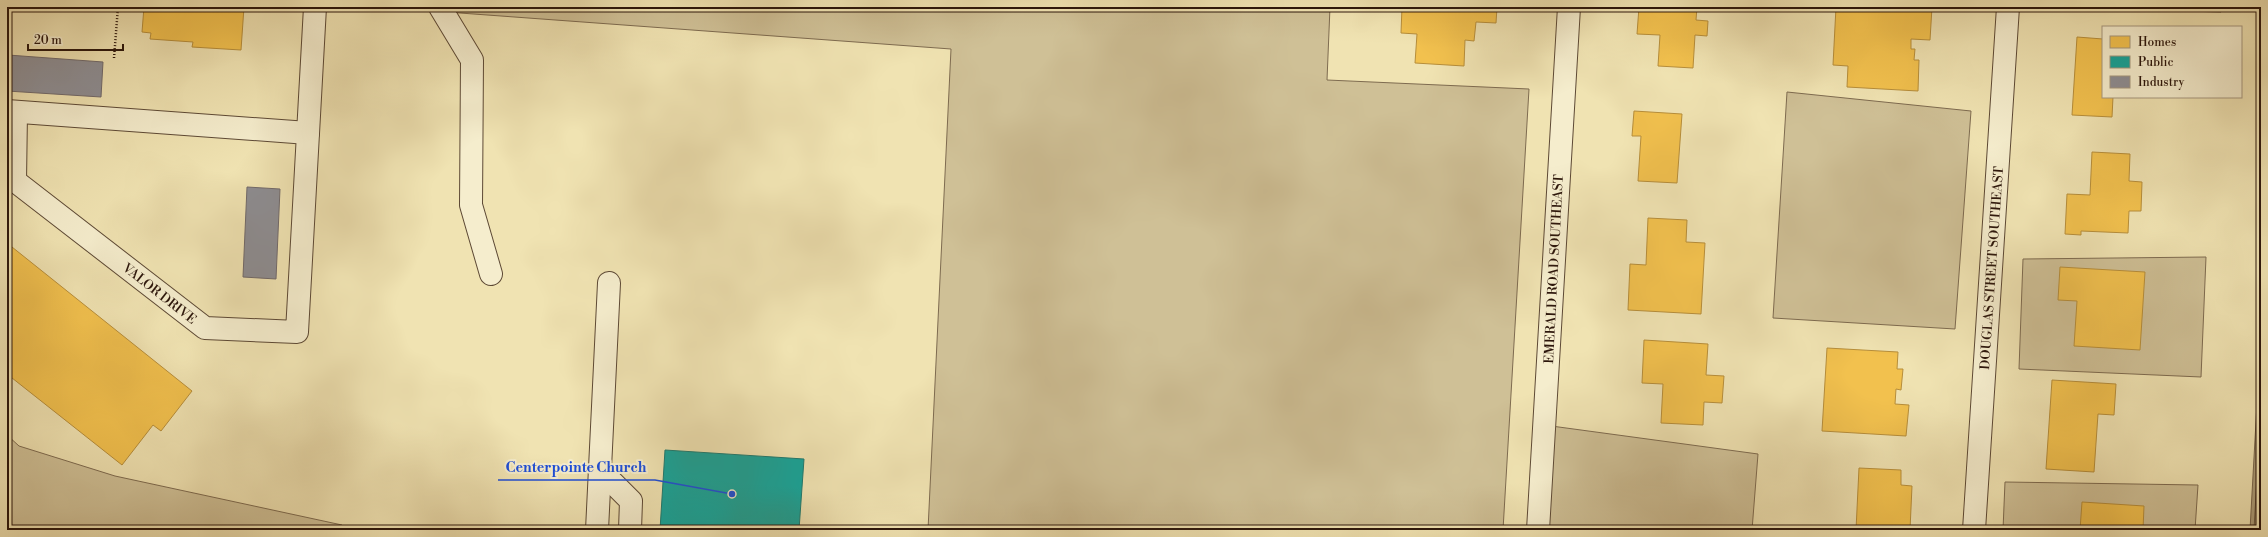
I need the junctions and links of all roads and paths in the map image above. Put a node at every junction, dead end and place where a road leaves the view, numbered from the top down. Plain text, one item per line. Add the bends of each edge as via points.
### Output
1 (118, 7) edge
2 (315, 7) edge
3 (440, 7) edge
4 (1569, 7) edge
5 (2008, 7) edge
6 (114, 58) dead end
7 (12, 111) edge
8 (308, 133) junction
9 (491, 274) dead end
10 (609, 283) dead end
11 (600, 470) junction
12 (597, 530) edge
13 (630, 530) edge
14 (1538, 530) edge
15 (1974, 530) edge

1 - 6 path
2 - 8 street, VALOR DRIVE
3 - 9 street via 472,60 471,205
4 - 14 street, EMERALD ROAD SOUTHEAST
5 - 15 street, DOUGLAS STREET SOUTHEAST
7 - 8 street, VALOR DRIVE
7 - 8 street, VALOR DRIVE via 15,181 204,328 297,332
10 - 11 street
11 - 12 street
11 - 13 street via 631,501

